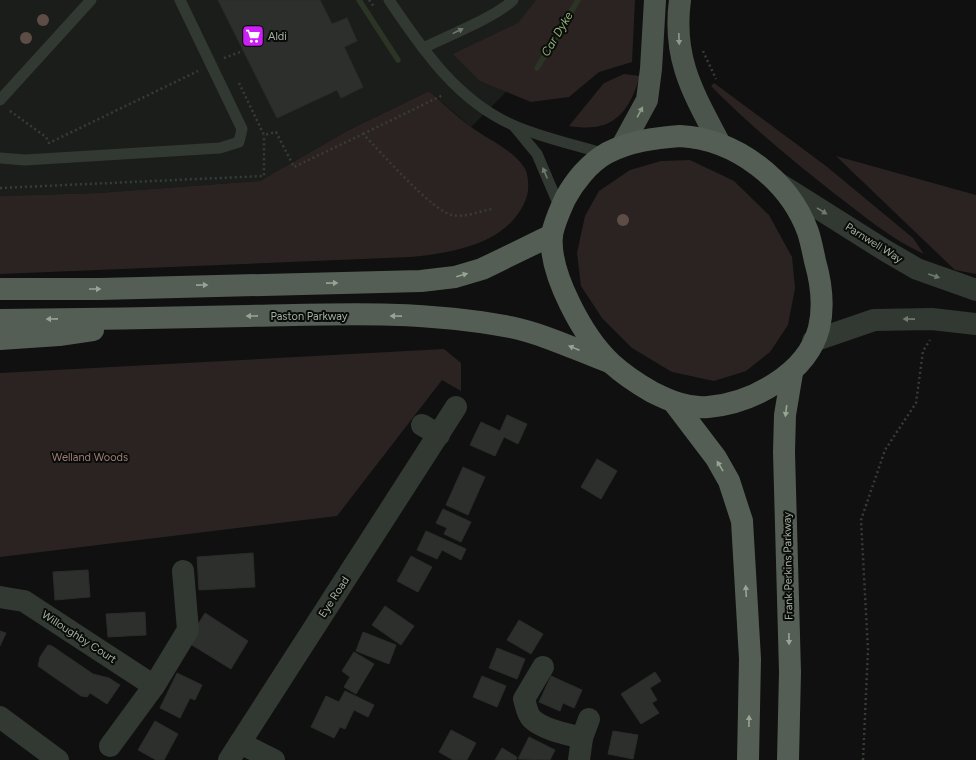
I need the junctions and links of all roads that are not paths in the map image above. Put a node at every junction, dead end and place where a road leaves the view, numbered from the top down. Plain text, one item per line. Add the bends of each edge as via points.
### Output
1 (91, 0) edge
2 (180, 0) edge
3 (389, 0) edge
4 (513, 0) edge
5 (655, 0) edge
6 (680, 0) edge
7 (423, 48) junction
8 (3, 104) edge
9 (514, 126) junction
10 (720, 144) junction
11 (613, 150) junction
12 (0, 158) edge
13 (777, 182) junction
14 (561, 209) junction
15 (552, 235) junction
16 (0, 289) edge
17 (976, 290) edge
18 (172, 318) junction
19 (0, 320) edge
20 (976, 324) edge
21 (0, 339) edge
22 (813, 341) junction
23 (610, 363) junction
24 (792, 373) junction
25 (675, 404) junction
26 (456, 407) dead end
27 (183, 570) dead end
28 (0, 596) edge
29 (543, 668) dead end
30 (154, 686) junction
31 (0, 717) edge
32 (110, 746) dead end
33 (235, 752) edge
34 (58, 760) edge
35 (274, 760) edge
36 (579, 760) edge
37 (748, 760) edge
38 (788, 760) edge

1 - 8 lane
2 - 12 lane via 242,129 239,142 220,148 25,160
3 - 7 lane
7 -> 4 lane via 482,19
11 -> 5 main road via 647,100
6 -> 10 main road via 680,50 686,76
7 - 9 lane via 462,93
9 - 11 lane
14 -> 9 lane via 537,154
10 - 11 highway via 698,137 680,136 648,139
10 - 13 highway via 746,158
11 - 14 highway via 580,175
13 -> 17 street, Parnwell Way via 917,269
13 - 22 highway via 795,206 808,232 820,278 819,328
14 - 15 highway
16 -> 15 highway via 421,281 455,277 482,269
15 - 23 highway via 557,271 572,311
18 -> 19 highway, Paston Parkway
18 - 21 highway via 59,336
23 -> 18 highway, Paston Parkway via 541,335 465,319 310,315
20 -> 22 street via 932,319 874,320
22 - 24 highway
23 - 25 highway via 641,386
24 - 25 highway via 758,394 725,404 707,408
24 -> 38 highway, Frank Perkins Parkway via 785,415 784,452 790,672
37 -> 25 highway via 750,659 742,521 736,496 716,458
26 - 33 street, Eye Road via 431,430
27 - 30 street via 188,630
28 - 30 street, Willoughby Court via 24,601
29 - 36 street via 524,698 526,709 532,719 548,728 585,728
30 - 32 street
31 - 34 street
33 - 35 street

